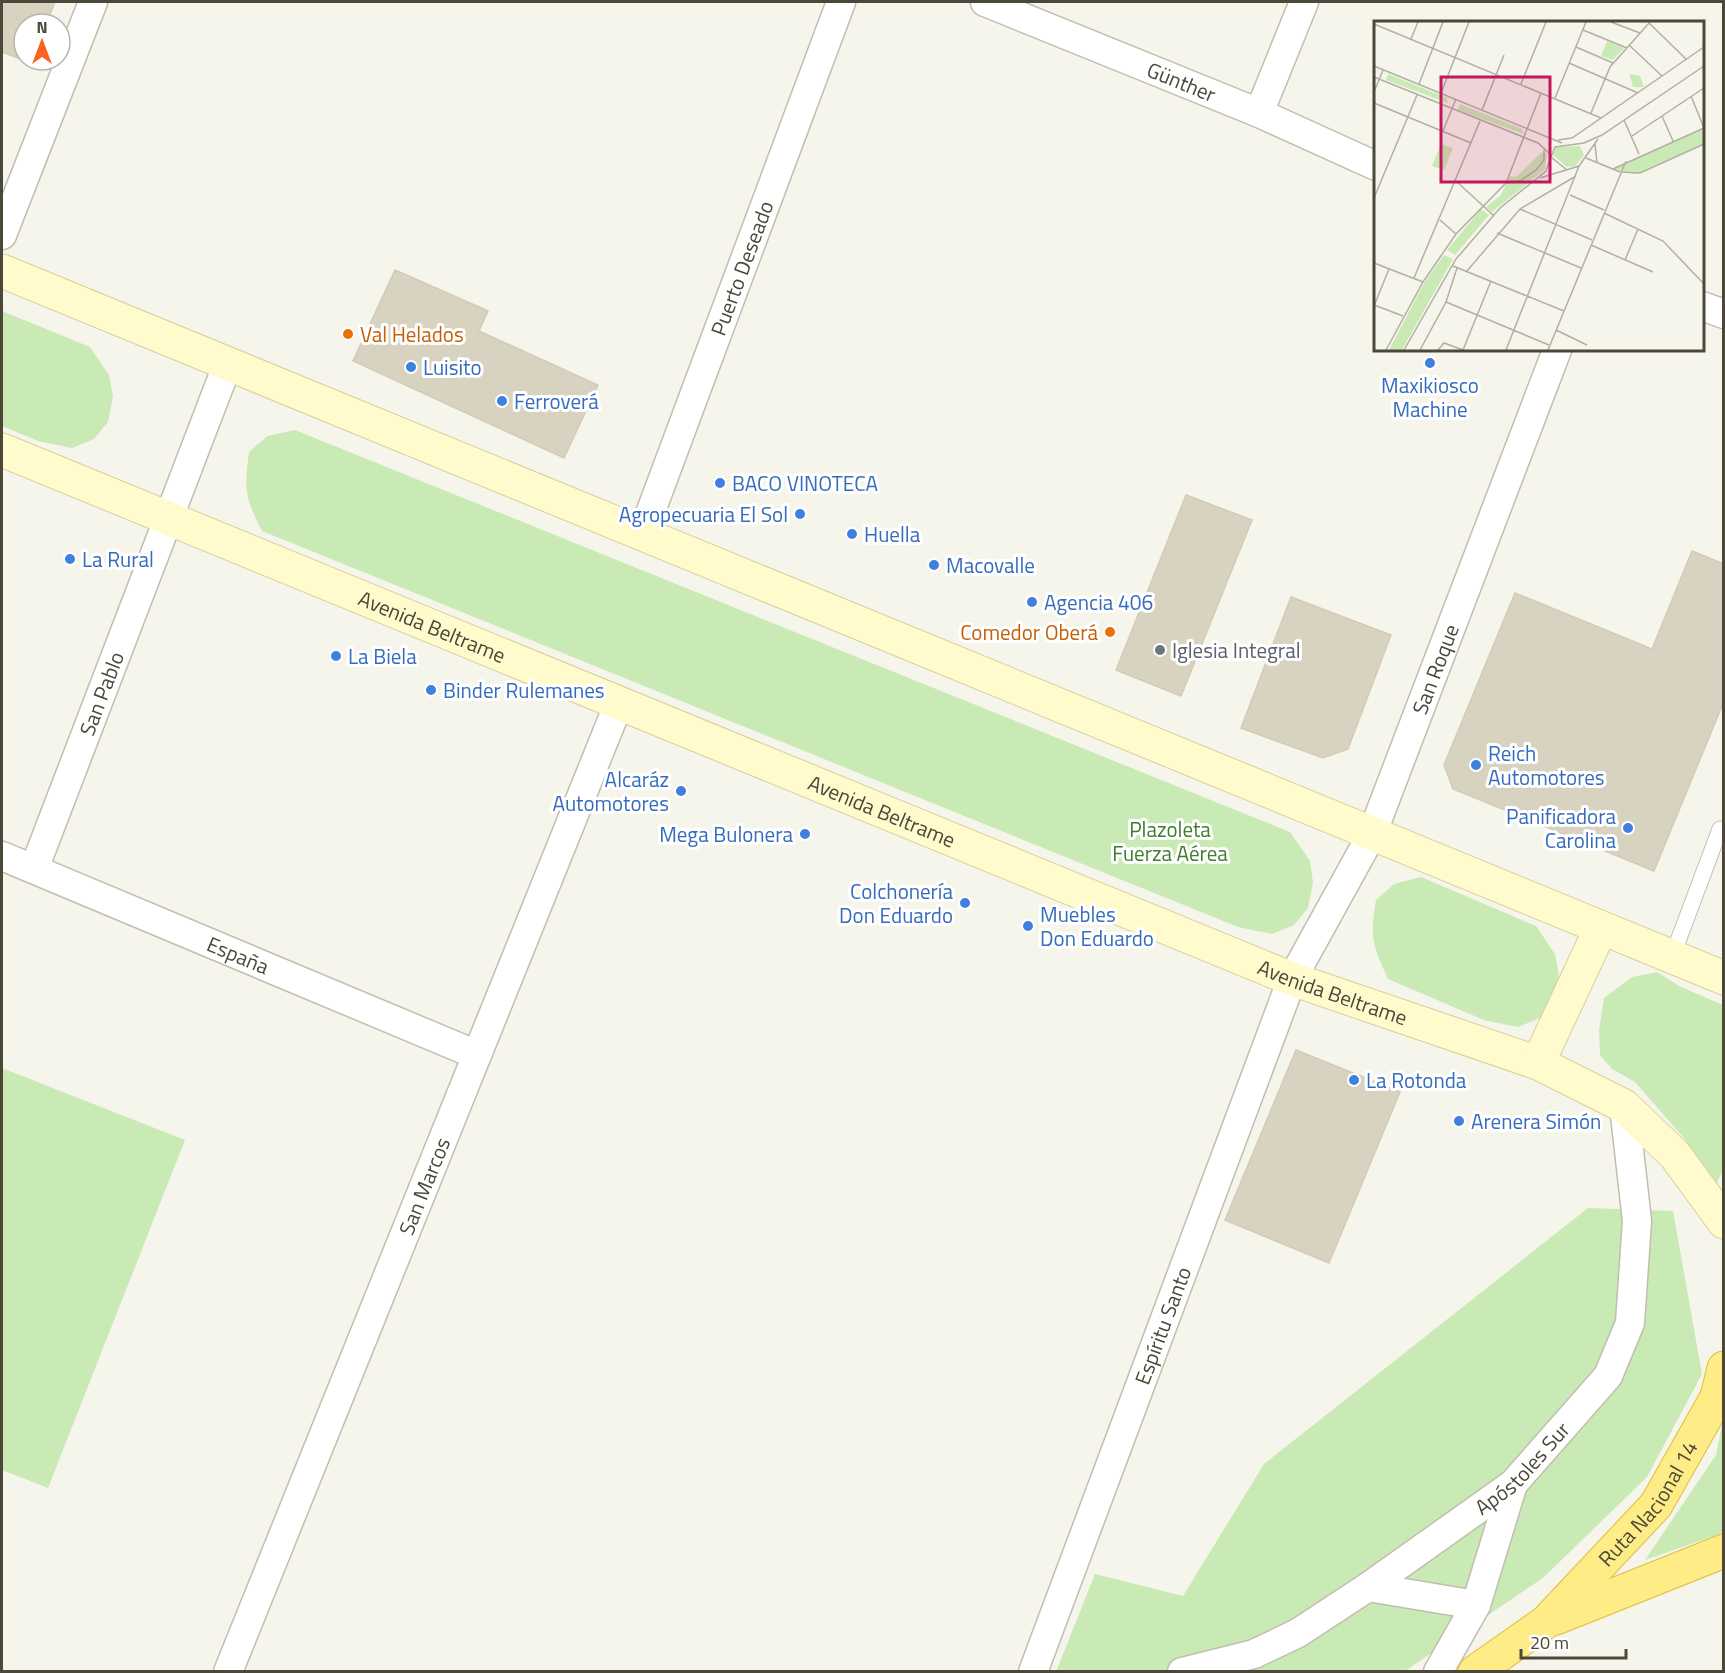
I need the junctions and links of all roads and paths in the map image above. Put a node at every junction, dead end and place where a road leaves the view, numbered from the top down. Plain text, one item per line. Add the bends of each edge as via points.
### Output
1 (93, 2) edge
2 (841, 2) edge
3 (985, 2) edge
4 (1304, 2) edge
5 (1259, 113) junction
6 (1374, 165) edge
7 (2, 235) edge
8 (2, 271) edge
9 (1704, 307) edge
10 (1724, 314) edge
11 (1557, 351) edge
12 (228, 363) junction
13 (2, 450) edge
14 (170, 519) junction
15 (642, 535) junction
16 (619, 703) junction
17 (1724, 830) edge
18 (1372, 834) junction
19 (2, 856) edge
20 (34, 869) junction
21 (1601, 928) junction
22 (1672, 957) junction
23 (1724, 978) edge
24 (1293, 979) junction
25 (477, 1055) junction
26 (1538, 1063) junction
27 (1624, 1106) junction
28 (1724, 1222) edge
29 (1724, 1368) edge
30 (1513, 1484) junction
31 (1724, 1551) edge
32 (1368, 1587) junction
33 (1476, 1605) junction
34 (1546, 1622) junction
35 (232, 1669) edge
36 (1033, 1671) edge
37 (1182, 1671) edge
38 (1438, 1671) edge
39 (1475, 1671) edge

1 - 7 street
2 - 15 street, Puerto Deseado
3 - 5 street, Günther
4 - 5 street
5 - 6 street, Günther
8 - 12 main road
9 - 10 street
11 - 18 street, San Roque
12 - 14 street, San Pablo
12 - 15 main road
13 - 14 main road, Avenida Beltrame
14 - 16 main road, Avenida Beltrame
14 - 20 street, San Pablo
15 - 18 main road
16 - 24 main road, Avenida Beltrame
16 - 25 street, San Marcos
17 - 22 lane via 1720,829
18 - 21 main road
18 - 24 street, San Roque
19 - 20 street, España
20 - 25 street, España
21 - 22 main road
21 - 26 main road
22 - 23 main road
24 - 26 main road, Avenida Beltrame
24 - 36 street, Espíritu Santo
25 - 35 street, San Marcos
26 - 27 main road, Avenida Beltrame
27 - 28 main road, Avenida Beltrame via 1676,1155
27 - 30 street, Apóstoles Sur via 1637,1221 1630,1323 1608,1376
29 - 34 highway, Ruta Nacional 14 via 1717,1397 1656,1505
30 - 32 street, Apóstoles Sur
30 - 33 street
31 - 34 highway, Ruta Nacional 14
32 - 33 street
32 - 37 street, Apóstoles Sur via 1298,1633 1254,1654
33 - 38 street
34 - 39 highway, Ruta Nacional 14

